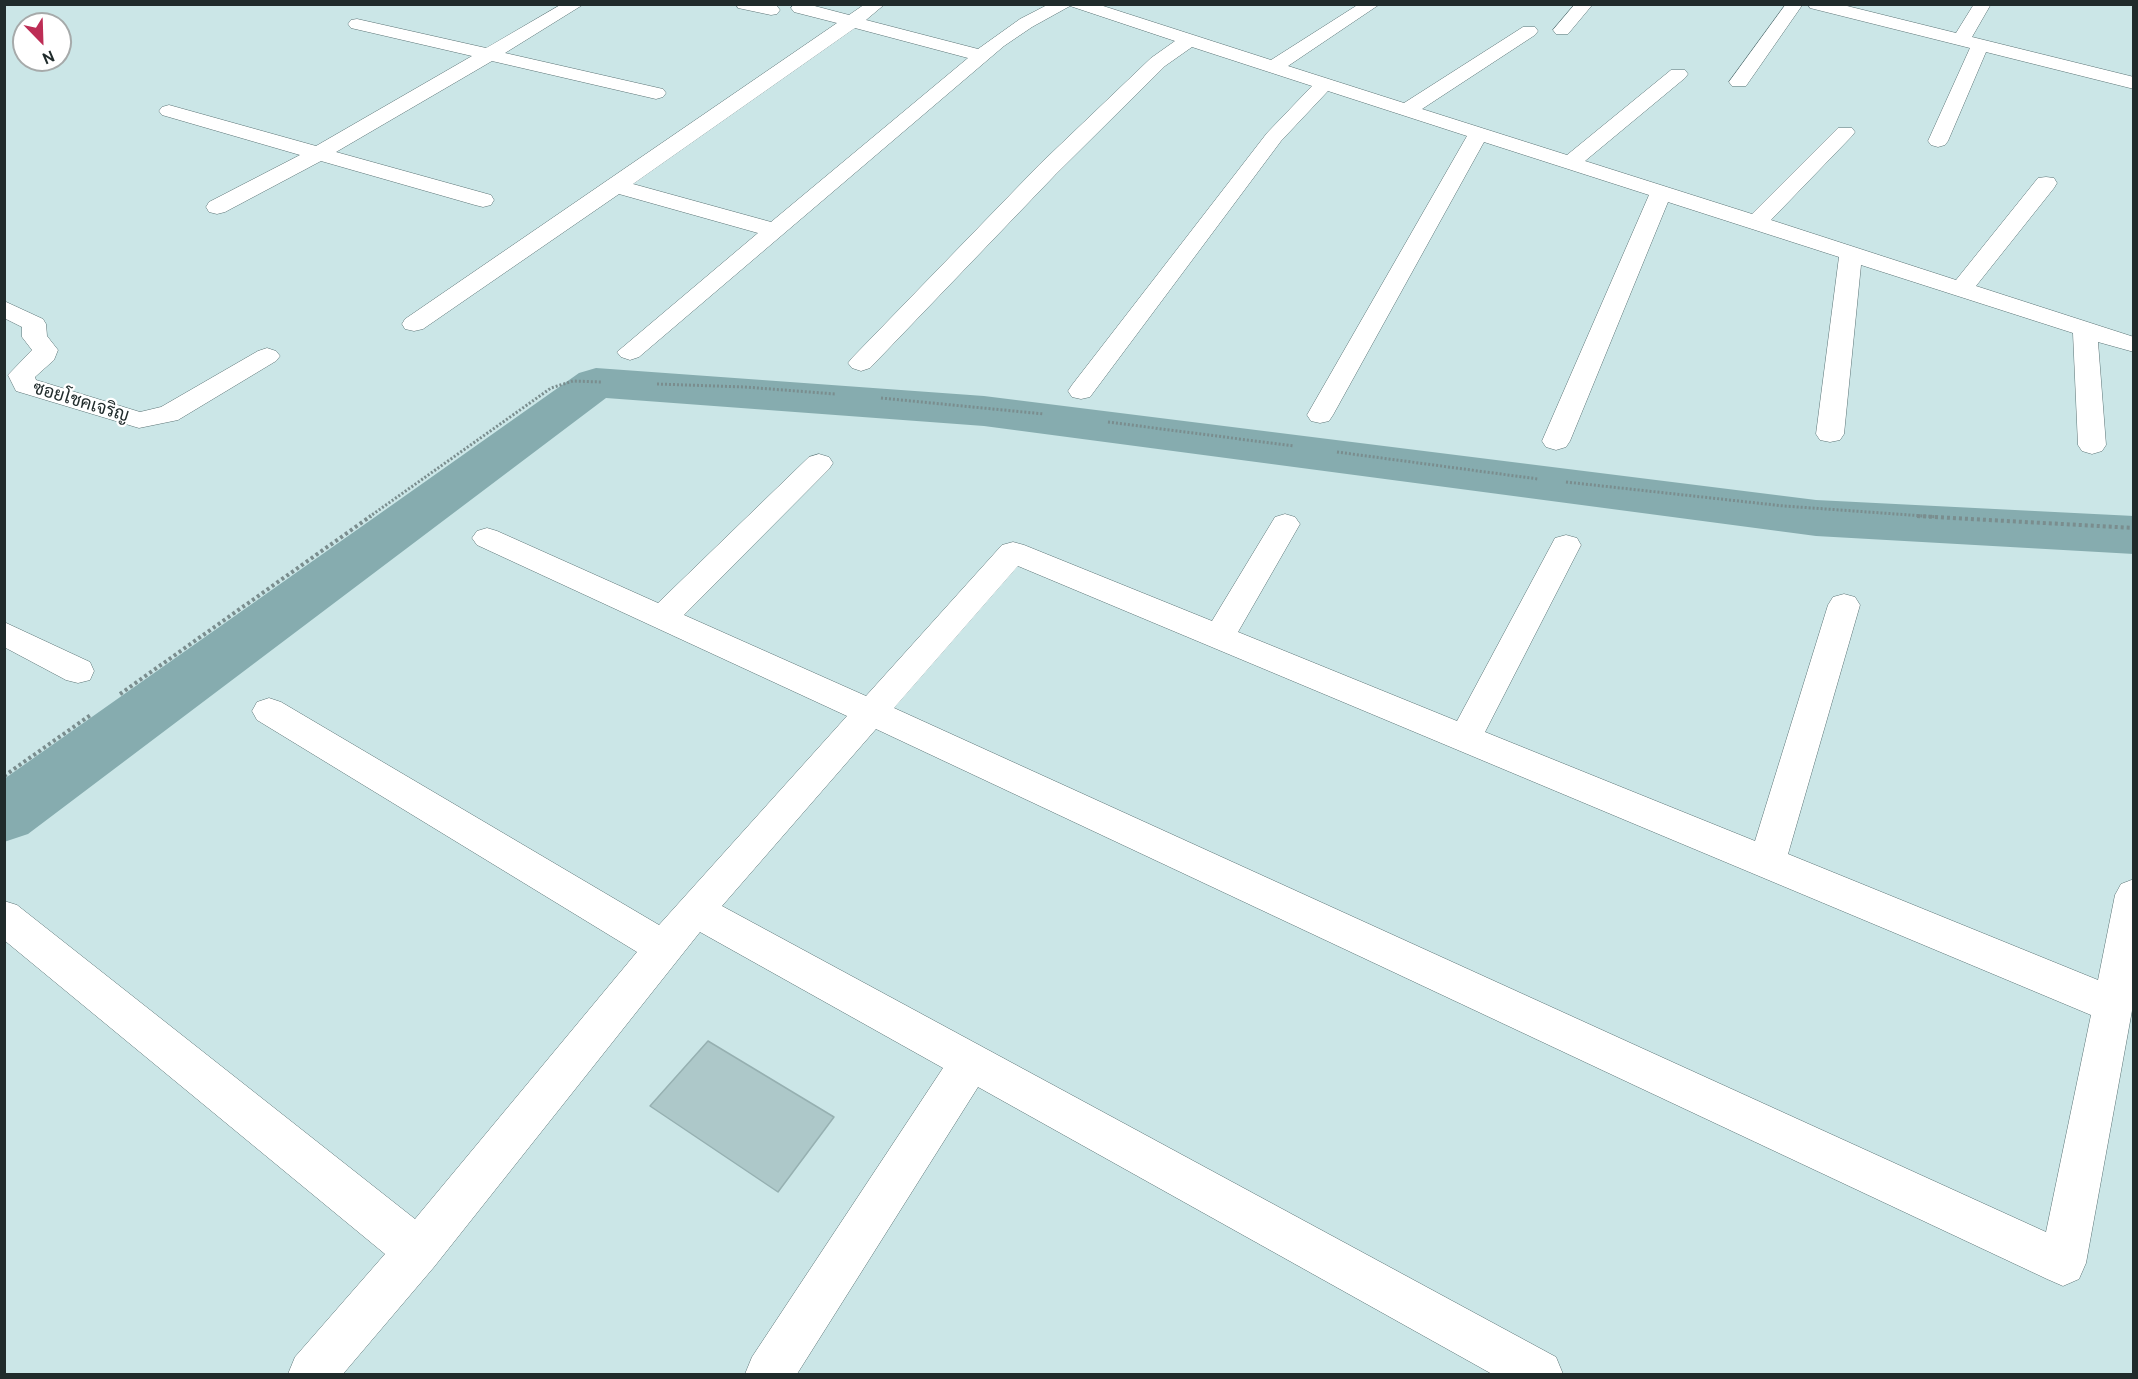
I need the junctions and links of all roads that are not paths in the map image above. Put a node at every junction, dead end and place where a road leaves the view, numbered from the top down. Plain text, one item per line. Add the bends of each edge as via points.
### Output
1 (576, 4) edge
2 (744, 4) edge
3 (877, 4) edge
4 (1063, 4) edge
5 (1078, 4) edge
6 (1372, 4) edge
7 (1585, 4) edge
8 (1795, 4) edge
9 (1816, 4) edge
10 (1983, 4) edge
11 (800, 8) dead end
12 (771, 10) dead end
13 (853, 21) junction
14 (357, 24) dead end
15 (1562, 30) dead end
16 (1529, 31) dead end
17 (1189, 40) junction
18 (1961, 40) junction
19 (1980, 45) junction
20 (486, 55) junction
21 (982, 56) junction
22 (1273, 66) junction
23 (1678, 74) dead end
24 (1739, 82) dead end
25 (1325, 83) junction
26 (2133, 83) edge
27 (656, 93) dead end
28 (1407, 110) junction
29 (169, 111) dead end
30 (1845, 132) dead end
31 (1478, 134) junction
32 (1938, 141) dead end
33 (319, 153) junction
34 (1569, 164) junction
35 (2046, 183) dead end
36 (616, 186) junction
37 (1660, 194) junction
38 (483, 200) dead end
39 (217, 207) dead end
40 (1756, 223) junction
41 (774, 230) junction
42 (1851, 254) junction
43 (1960, 289) junction
44 (4, 308) edge
45 (414, 324) dead end
46 (2085, 329) junction
47 (2133, 345) edge
48 (630, 352) dead end
49 (267, 356) dead end
50 (861, 363) dead end
51 (1081, 391) dead end
52 (1320, 415) dead end
53 (1830, 434) dead end
54 (1556, 441) dead end
55 (2091, 445) dead end
56 (819, 463) dead end
57 (1285, 524) dead end
58 (487, 538) dead end
59 (1566, 545) dead end
60 (1844, 605) dead end
61 (662, 618) junction
62 (4, 633) edge
63 (1219, 637) junction
64 (78, 671) dead end
65 (269, 711) dead end
66 (870, 712) junction
67 (1465, 738) junction
68 (1767, 863) junction
69 (2133, 895) edge
70 (695, 910) junction
71 (4, 917) edge
72 (664, 948) junction
73 (2113, 1005) junction
74 (971, 1062) junction
75 (418, 1251) junction
76 (312, 1374) edge
77 (769, 1374) edge
78 (1539, 1374) edge

1 - 20 street
2 - 12 street
3 - 13 street
4 - 21 street via 1026,23
5 - 17 street
6 - 22 street
7 - 15 street
8 - 24 street
9 - 18 street
10 - 18 street
11 - 13 street
13 - 21 street
13 - 36 street
14 - 20 street
16 - 28 street
17 - 22 street
17 - 50 street via 1158,62 1048,169
18 - 19 street
19 - 26 street
19 - 32 street
20 - 27 street
20 - 33 street
21 - 41 street
22 - 25 street
23 - 34 street
25 - 28 street
25 - 51 street via 1274,137
28 - 31 street
29 - 33 street
30 - 40 street
31 - 34 street
31 - 52 street
33 - 38 street
33 - 39 street
34 - 37 street
35 - 43 street
36 - 41 street
36 - 45 street
37 - 40 street
37 - 54 street
40 - 42 street
41 - 48 street
42 - 43 street
42 - 53 street
43 - 46 street
44 - 49 street, ซอยโชคเจริญ via 34,324 35,337 45,350 45,355 21,375 25,385 139,420 169,414
46 - 47 street
46 - 55 street
56 - 61 street
57 - 63 street
58 - 61 street
59 - 67 street
60 - 68 street
61 - 66 street
62 - 64 street
63 - 66 street via 1013,552
63 - 67 street
65 - 72 street
66 - 70 street
66 - 73 street via 2063,1263
67 - 68 street
68 - 73 street
69 - 73 street
70 - 72 street
70 - 74 street
71 - 75 street
72 - 75 street
74 - 77 street
74 - 78 street
75 - 76 street

